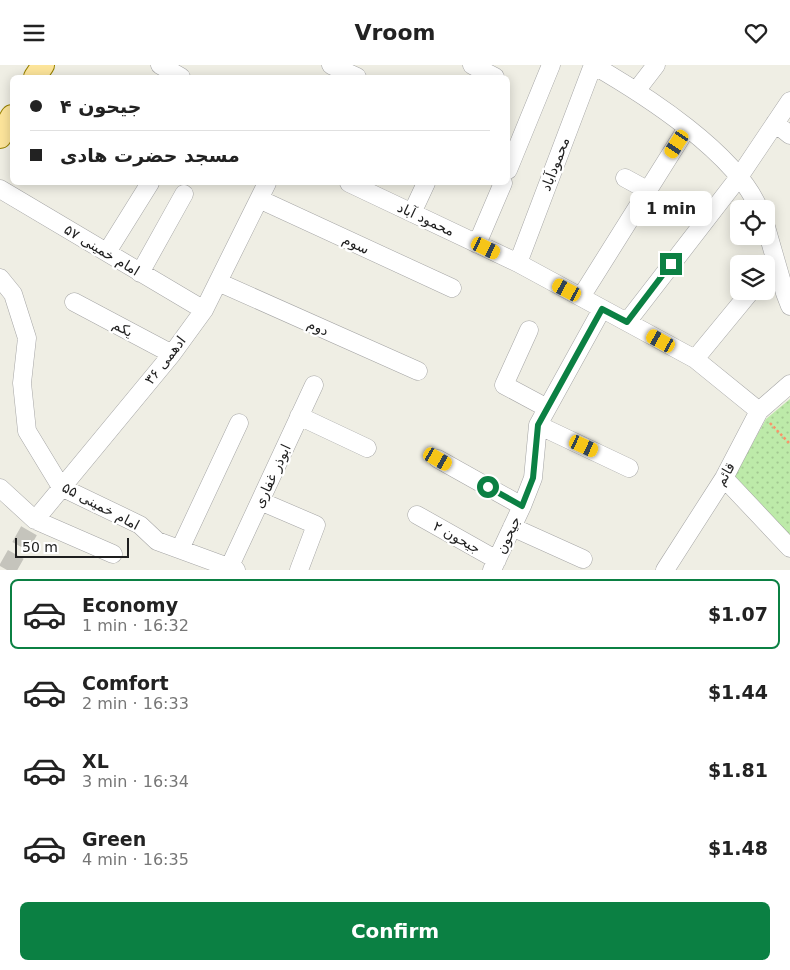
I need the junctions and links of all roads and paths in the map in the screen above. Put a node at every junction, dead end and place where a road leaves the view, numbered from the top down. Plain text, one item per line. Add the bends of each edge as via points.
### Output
1 (160, 65) edge
2 (331, 65) edge
3 (472, 65) edge
4 (551, 65) edge
5 (593, 65) edge
6 (656, 65) edge
7 (178, 75) edge
8 (353, 75) edge
9 (491, 75) edge
10 (636, 91) junction
11 (790, 101) edge
12 (10, 120) edge
13 (775, 123) junction
14 (687, 128) junction
15 (790, 135) edge
16 (0, 137) edge
17 (510, 166) edge
18 (739, 177) junction
19 (625, 178) dead end
20 (149, 185) edge
21 (267, 185) edge
22 (352, 185) edge
23 (425, 185) edge
24 (501, 185) edge
25 (0, 189) edge
26 (647, 190) junction
27 (184, 194) dead end
28 (259, 199) junction
29 (755, 200) edge
30 (412, 213) junction
31 (477, 244) junction
32 (107, 252) junction
33 (518, 263) junction
34 (140, 273) junction
35 (775, 274) edge
36 (0, 278) edge
37 (218, 282) junction
38 (452, 288) dead end
39 (788, 296) edge
40 (581, 297) junction
41 (744, 300) edge
42 (74, 302) dead end
43 (602, 309) junction
44 (204, 310) junction
45 (627, 322) junction
46 (529, 330) dead end
47 (172, 354) junction
48 (695, 359) junction
49 (418, 371) dead end
50 (790, 384) edge
51 (314, 385) dead end
52 (547, 408) junction
53 (759, 411) junction
54 (299, 416) junction
55 (239, 423) dead end
56 (538, 425) junction
57 (790, 443) edge
58 (367, 448) dead end
59 (438, 459) dead end
60 (629, 468) dead end
61 (724, 478) junction
62 (61, 487) junction
63 (0, 488) edge
64 (260, 501) junction
65 (522, 506) junction
66 (417, 515) dead end
67 (35, 520) junction
68 (512, 527) junction
69 (789, 545) edge
70 (180, 549) junction
71 (113, 555) dead end
72 (583, 559) dead end
73 (202, 564) edge
74 (494, 565) edge
75 (233, 569) edge
76 (299, 570) edge
77 (665, 570) edge

1 - 7 street
2 - 8 street
3 - 9 street
4 - 17 street
5 - 10 street
5 - 33 street, محمودآباد
6 - 10 street
10 - 14 street
11 - 13 street
12 - 16 main road
13 - 15 street
13 - 18 street
14 - 18 street via 727,162
14 - 26 street
18 - 29 street
18 - 45 street
19 - 26 street
20 - 32 street
21 - 28 street, ادهمی ۳۶
22 - 30 street, محمود آباد
23 - 30 street
24 - 31 street
25 - 32 street, امام خمینی ۵۷
26 - 40 street
27 - 34 street
28 - 37 street, ادهمی ۳۶
28 - 38 street, سوم
30 - 31 street, محمود آباد
31 - 33 street, محمود آباد
32 - 34 street, امام خمینی ۵۷
33 - 40 street, محمود آباد
34 - 44 street, امام خمینی ۵۷
35 - 39 street
36 - 62 street, امام خمینی ۵۵ via 13,294 27,338 22,383 27,431
37 - 44 street, ادهمی ۳۶
37 - 49 street, دوم
40 - 43 street, محمود آباد
41 - 48 street
42 - 47 street, یکم
43 - 45 street, محمود آباد
43 - 52 street, جیحون
44 - 47 street, ادهمی ۳۶
45 - 48 street, محمود آباد
46 - 52 street via 504,385
47 - 62 street, ادهمی ۳۶
48 - 53 street, محمود آباد
50 - 53 street, قائم
51 - 54 street, ابوذر غفاری
52 - 56 street, جیحون
53 - 57 path
53 - 61 street, قائم
54 - 58 street
54 - 64 street, ابوذر غفاری
55 - 70 street
56 - 60 street
56 - 65 street, جیحون via 533,478
59 - 65 street
61 - 69 street
61 - 77 street, قائم
62 - 67 street, ادهمی ۳۶
62 - 70 street, امام خمینی ۵۵ via 140,525 157,541
63 - 67 street
64 - 75 street, ابوذر غفاری
64 - 76 street via 316,525
65 - 68 street, جیحون
66 - 74 street, جیحون ۲
67 - 71 street
68 - 72 street
68 - 74 street, جیحون
70 - 73 street, امام خمینی ۵۵
73 - 75 street, امام خمینی ۵۵

